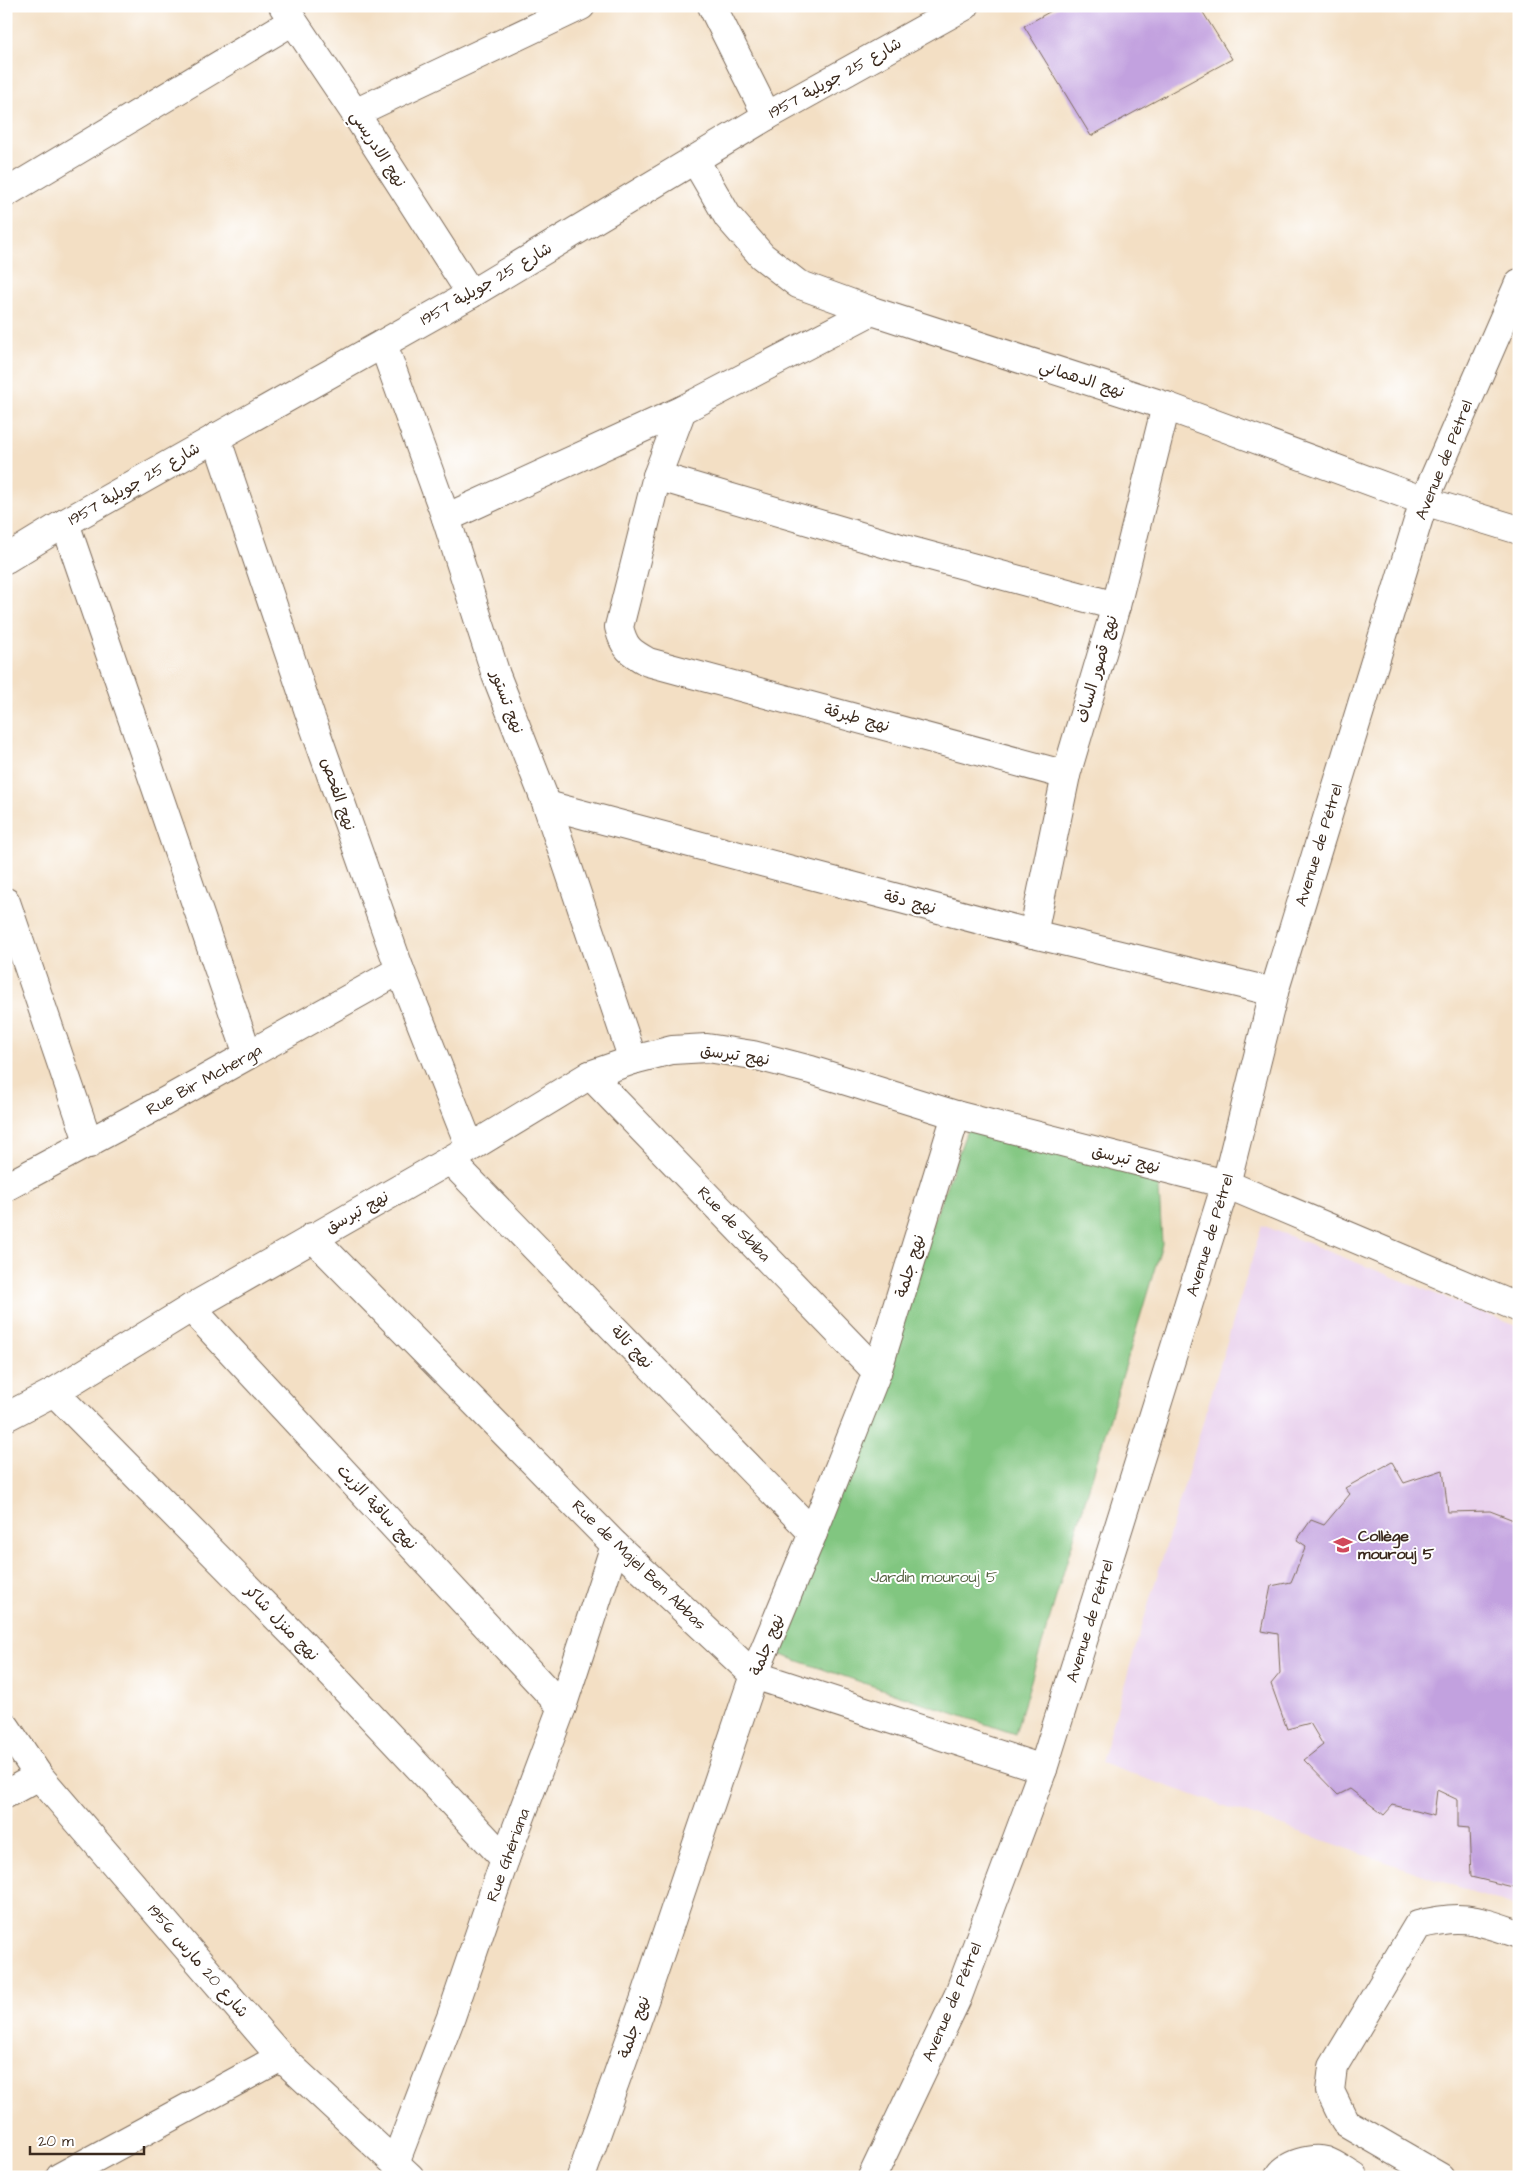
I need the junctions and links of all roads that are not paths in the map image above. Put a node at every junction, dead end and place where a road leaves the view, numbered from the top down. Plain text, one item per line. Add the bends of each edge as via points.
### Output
1 (581, 6) edge
2 (712, 6) edge
3 (965, 6) edge
4 (288, 14) edge
5 (928, 15) edge
6 (355, 113) junction
7 (767, 116) junction
8 (695, 160) junction
9 (6, 192) edge
10 (1519, 283) edge
11 (471, 294) junction
12 (872, 311) junction
13 (382, 344) junction
14 (1166, 406) junction
15 (682, 410) junction
16 (216, 437) junction
17 (657, 476) junction
18 (1424, 501) junction
19 (446, 518) junction
20 (66, 523) junction
21 (1519, 530) edge
22 (6, 559) edge
23 (1116, 606) junction
24 (1066, 775) junction
25 (547, 805) junction
26 (6, 902) edge
27 (1033, 934) junction
28 (400, 970) junction
29 (1274, 992) junction
30 (248, 1055) junction
31 (633, 1060) junction
32 (590, 1075) junction
33 (956, 1115) junction
34 (89, 1144) junction
35 (460, 1153) junction
36 (1226, 1184) junction
37 (6, 1187) edge
38 (312, 1237) junction
39 (191, 1308) junction
40 (1519, 1308) edge
41 (878, 1372) junction
42 (54, 1392) junction
43 (6, 1417) edge
44 (814, 1533) junction
45 (615, 1545) junction
46 (754, 1675) junction
47 (562, 1707) junction
48 (6, 1727) edge
49 (1043, 1770) junction
50 (39, 1776) junction
51 (6, 1794) edge
52 (505, 1860) junction
53 (1519, 1934) edge
54 (281, 2057) junction
55 (403, 2170) edge
56 (60, 2177) edge
57 (581, 2177) edge
58 (872, 2177) edge
59 (1279, 2177) edge
60 (1354, 2177) edge
61 (1440, 2177) edge

1 - 6 street
2 - 7 street
3 - 5 street, شارع 25 جويلية 1957
4 - 6 street, نهج الادريسي
4 - 9 street
5 - 7 street, شارع 25 جويلية 1957
6 - 11 street, نهج الادريسي
7 - 8 street, شارع 25 جويلية 1957
8 - 11 street, شارع 25 جويلية 1957
8 - 12 street, نهج الدهماني via 728,217 762,256 798,284
10 - 18 street, Avenue de Pétrel
11 - 13 street, شارع 25 جويلية 1957
12 - 14 street, نهج الدهماني
12 - 15 street
13 - 16 street, شارع 25 جويلية 1957
13 - 19 street, نهج تستور
14 - 18 street, نهج الدهماني
14 - 23 street, نهج قصور الساف
15 - 17 street, نهج طبرقة
15 - 19 street
16 - 20 street, شارع 25 جويلية 1957
16 - 28 street, نهج الفحص
17 - 23 street
17 - 24 street, نهج طبرقة via 619,627 623,642 631,652 648,662
18 - 21 street, نهج الدهماني
18 - 29 street, Avenue de Pétrel
19 - 25 street, نهج تستور via 496,674
20 - 22 street, شارع 25 جويلية 1957
20 - 30 street
23 - 24 street, نهج قصور الساف
24 - 27 street, نهج قصور الساف
25 - 27 street, نهج دقة
25 - 31 street, نهج تستور
26 - 34 street
27 - 29 street, نهج دقة
28 - 30 street, Rue Bir Mcherga
28 - 35 street, نهج الفحص
29 - 36 street, Avenue de Pétrel
30 - 34 street, Rue Bir Mcherga
31 - 32 street, نهج تبرسق
31 - 33 street, نهج تبرسق via 672,1050 707,1048 753,1054
32 - 35 street, نهج تبرسق
32 - 41 street, Rue de Sbiba
33 - 36 street, نهج تبرسق
33 - 41 street, نهج جلمة
34 - 37 street, Rue Bir Mcherga
35 - 38 street, نهج تبرسق
35 - 44 street, نهج تالة
36 - 40 street, نهج تبرسق
36 - 49 street, Avenue de Pétrel
38 - 39 street, نهج تبرسق
38 - 45 street, Rue de Majel Ben Abbas
39 - 42 street, نهج تبرسق
39 - 47 street, نهج ساقية الزيت
41 - 44 street, نهج جلمة
42 - 43 street, نهج تبرسق
42 - 52 street, نهج منزل شاكر via 301,1642
44 - 46 street, نهج جلمة
45 - 46 street, Rue de Majel Ben Abbas
45 - 47 street, Rue Ghériana
46 - 49 street, Rue de Majel Ben Abbas
46 - 57 street, نهج جلمة
47 - 52 street, Rue Ghériana
48 - 50 street, شارع 20 مارس 1956
49 - 58 street, Avenue de Pétrel via 958,1996
50 - 51 street
50 - 54 street, شارع 20 مارس 1956
52 - 55 street, Rue Ghériana via 450,2017
53 - 61 street via 1472,1919 1442,1918 1418,1924 1333,2067 1330,2091 1345,2122
54 - 55 street, شارع 20 مارس 1956
54 - 56 street
59 - 60 street via 1282,2171 1299,2162 1325,2161

